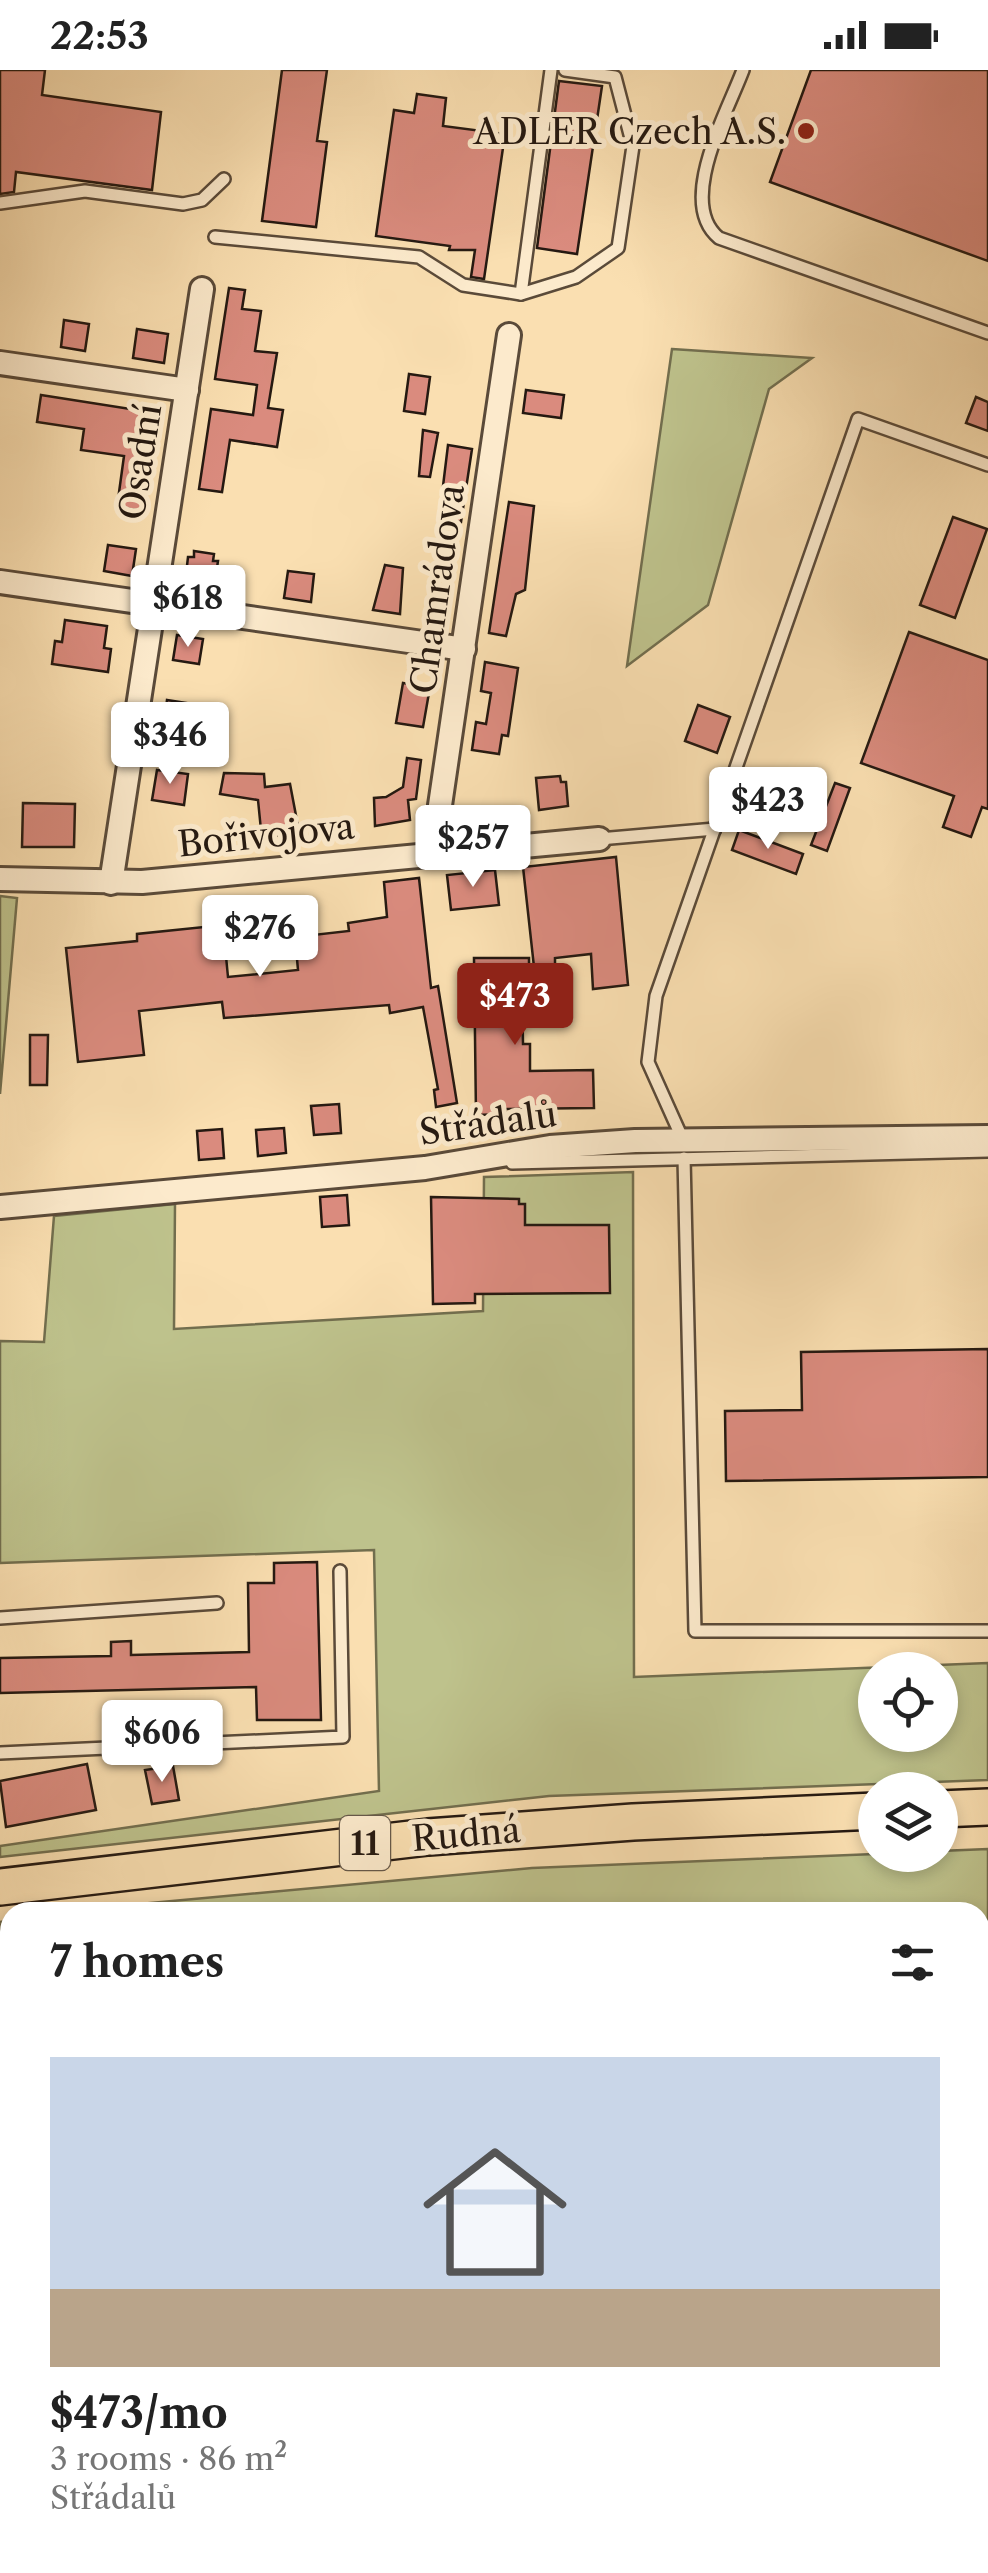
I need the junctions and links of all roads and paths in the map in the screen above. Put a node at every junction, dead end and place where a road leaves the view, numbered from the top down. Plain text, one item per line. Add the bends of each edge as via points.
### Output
1 (550, 70) edge
2 (565, 70) edge
3 (743, 70) edge
4 (224, 179) dead end
5 (0, 203) edge
6 (214, 237) dead end
7 (202, 289) dead end
8 (520, 294) junction
9 (988, 333) edge
10 (510, 334) dead end
11 (0, 363) edge
12 (187, 390) junction
13 (988, 466) edge
14 (0, 582) edge
15 (154, 604) junction
16 (464, 650) junction
17 (715, 829) junction
18 (599, 839) joint
19 (434, 853) junction
20 (0, 880) edge
21 (111, 883) junction
22 (988, 1137) edge
23 (684, 1150) junction
24 (988, 1151) edge
25 (0, 1207) edge
26 (340, 1571) dead end
27 (217, 1603) dead end
28 (0, 1618) edge
29 (988, 1631) edge
30 (0, 1754) edge
31 (988, 1806) edge
32 (958, 1808) edge
33 (858, 1813) edge
34 (0, 1887) edge

1 - 8 lane
2 - 8 lane via 615,76 633,146 618,248 576,276
3 - 9 lane via 704,177 708,230
4 - 5 lane via 202,200 183,204 85,191
6 - 8 lane via 419,257 462,285
7 - 12 street, Osadní
10 - 16 street, Chamrádova
11 - 12 street
12 - 15 street, Osadní
13 - 17 lane via 858,420
14 - 15 street
15 - 16 street
15 - 21 street, Osadní
16 - 19 street, Chamrádova
17 - 18 lane
17 - 23 lane via 656,996 648,1062
18 - 19 street, Bořivojova
19 - 21 street, Bořivojova
20 - 21 street, Bořivojova
22 - 23 street, Střádalů
23 - 24 lane
23 - 25 street, Střádalů via 550,1147
23 - 29 lane via 695,1631
26 - 30 lane via 342,1737
27 - 28 lane
31 - 32 main road
33 - 34 main road, Rudná / 11 via 496,1831

